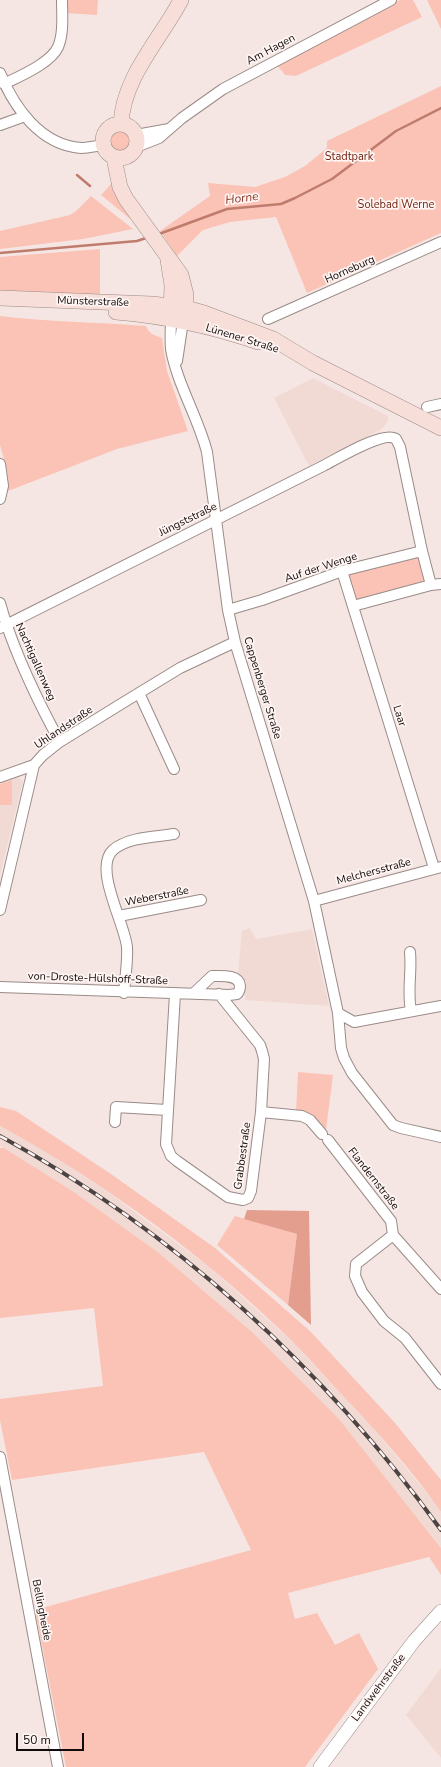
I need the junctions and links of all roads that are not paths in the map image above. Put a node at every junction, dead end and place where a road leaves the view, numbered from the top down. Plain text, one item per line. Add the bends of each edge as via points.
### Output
1 (62, 0) edge
2 (181, 0) edge
3 (390, 0) edge
4 (0, 73) edge
5 (4, 84) junction
6 (25, 116) junction
7 (121, 124) junction
8 (0, 125) edge
9 (103, 145) junction
10 (128, 149) junction
11 (441, 242) edge
12 (0, 298) edge
13 (0, 303) edge
14 (178, 313) junction
15 (268, 319) dead end
16 (441, 404) edge
17 (427, 407) dead end
18 (441, 428) edge
19 (0, 464) edge
20 (0, 500) edge
21 (216, 520) junction
22 (422, 551) junction
23 (342, 571) junction
24 (441, 584) edge
25 (430, 585) junction
26 (0, 603) edge
27 (353, 606) junction
28 (228, 610) junction
29 (3, 627) edge
30 (235, 642) junction
31 (139, 693) junction
32 (53, 729) dead end
33 (34, 765) junction
34 (174, 769) dead end
35 (0, 776) edge
36 (174, 834) dead end
37 (438, 867) edge
38 (201, 900) dead end
39 (314, 901) junction
40 (0, 910) edge
41 (119, 916) junction
42 (410, 952) dead end
43 (0, 987) edge
44 (124, 993) junction
45 (194, 993) junction
46 (175, 994) junction
47 (218, 994) junction
48 (441, 1006) edge
49 (411, 1011) junction
50 (338, 1013) junction
51 (167, 1110) junction
52 (261, 1112) junction
53 (115, 1122) dead end
54 (441, 1137) edge
55 (392, 1235) junction
56 (441, 1289) edge
57 (441, 1384) edge
58 (0, 1457) edge
59 (441, 1611) edge
60 (58, 1767) edge
61 (320, 1767) edge

1 - 5 street via 60,40 55,52 27,72
2 - 7 main road via 131,81 124,99
3 - 10 street, Am Hagen via 223,89 159,138
4 - 5 street
5 - 6 street
6 - 8 street
6 - 9 street via 35,128 63,143 83,148
7 - 9 main road via 110,126 106,130
7 - 10 main road via 130,127
9 - 10 main road via 109,155
10 - 14 main road via 125,168 131,205 163,251
11 - 15 street, Horneburg
12 - 14 main road, Münsterstraße via 152,304
13 - 14 main road, Münsterstraße via 151,315
14 - 18 main road, Lünener Straße via 313,363
14 - 21 street, Cappenberger Straße via 172,350 180,380 207,452
16 - 17 street
19 - 20 street via 3,486
21 - 22 street, Jüngststraße via 387,436 396,439 400,447
21 - 28 street, Cappenberger Straße
21 - 29 street, Jüngststraße
22 - 23 street, Auf der Wenge
22 - 25 street
23 - 27 street, Laar
23 - 28 street, Auf der Wenge
24 - 25 street
25 - 27 street
26 - 29 street, Nachtigallenweg
27 - 37 street, Laar
28 - 30 street, Cappenberger Straße
29 - 32 street, Nachtigallenweg
30 - 31 street, Uhlandstraße via 180,668
30 - 39 street, Cappenberger Straße
31 - 33 street, Uhlandstraße via 58,743
31 - 34 street
33 - 35 street, Uhlandstraße
33 - 40 street
36 - 41 street, Weberstraße via 126,842 111,852 106,871
37 - 39 street, Melchersstraße
38 - 41 street, Weberstraße
39 - 50 street, Cappenberger Straße
41 - 44 street, Weberstraße via 127,947
42 - 49 street via 408,994
43 - 44 street, von-Droste-Hülshoff-Straße
44 - 46 street, von-Droste-Hülshoff-Straße
45 - 46 street, von-Droste-Hülshoff-Straße
45 - 47 street, von-Droste-Hülshoff-Straße
45 - 47 street, von-Droste-Hülshoff-Straße via 212,976 232,977 239,982 240,992 237,994
46 - 51 street, Grabbestraße
47 - 52 street, Grabbestraße via 260,1045 264,1059
48 - 49 street
49 - 50 street via 354,1022
50 - 54 street, Cappenberger Straße via 341,1048 346,1064 391,1121 401,1128
51 - 52 street, Grabbestraße via 166,1144 171,1156 228,1197 243,1200 248,1198 251,1191
51 - 53 street via 116,1107
52 - 55 street, Flandernstraße via 302,1116 310,1120 391,1221
55 - 56 street, Flandernstraße
55 - 57 street via 356,1264 355,1276 362,1292 384,1321 405,1338
58 - 60 street, Bellingheide
59 - 61 street, Landwehrstraße via 414,1641

